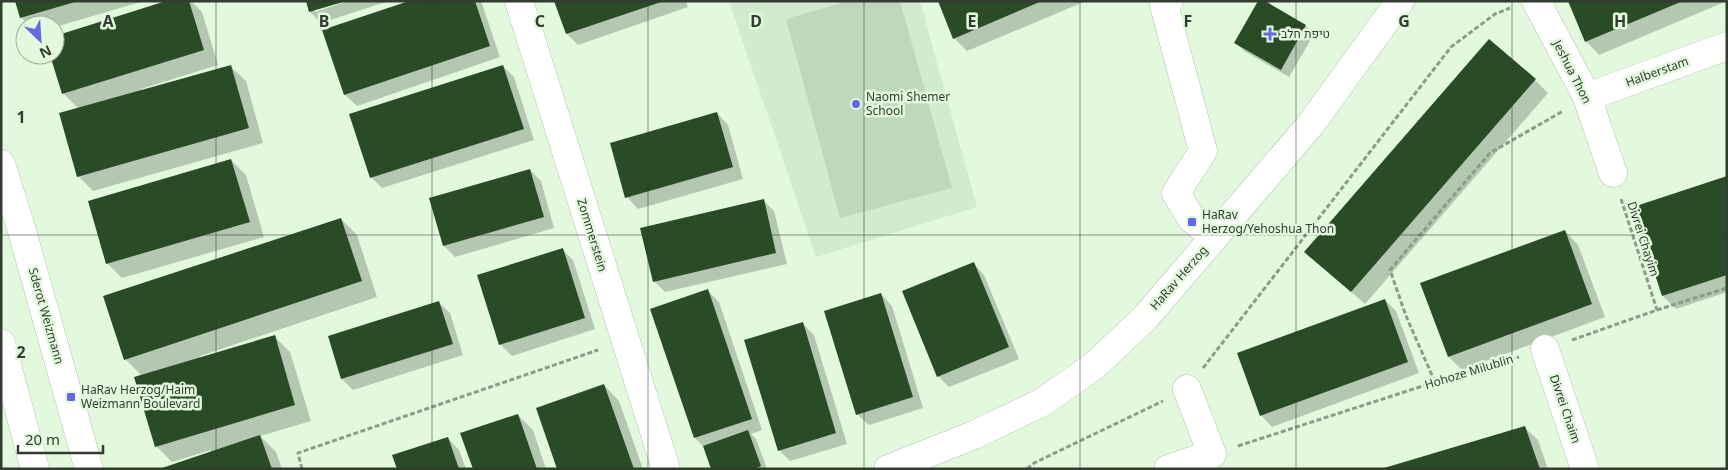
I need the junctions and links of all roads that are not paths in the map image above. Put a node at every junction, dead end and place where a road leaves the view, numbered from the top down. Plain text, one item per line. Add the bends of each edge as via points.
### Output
1 (519, 1) edge
2 (1169, 1) edge
3 (1400, 1) edge
4 (1524, 4) edge
5 (1727, 46) edge
6 (1587, 98) junction
7 (1, 164) edge
8 (1613, 173) road end
9 (1214, 238) junction
10 (1, 343) edge
11 (1545, 349) road end
12 (1187, 389) road end
13 (35, 469) edge
14 (89, 469) edge
15 (666, 469) edge
16 (888, 469) edge
17 (1168, 469) edge
18 (1585, 469) edge

1 - 15 street, Zommerstein
2 - 9 street via 1164,5 1203,151 1176,193 1191,218
3 - 9 street, HaRav Herzog via 1311,124
4 - 6 street, Jeshua Thon
5 - 6 street, Halberstam
6 - 8 street, Jeshua Thon
7 - 14 street, Sderot Weizmann
9 - 16 street, HaRav Herzog via 1145,318 1086,371 1043,402 974,435
10 - 13 street
11 - 18 street, Divrei Chaim
12 - 17 street via 1212,454

